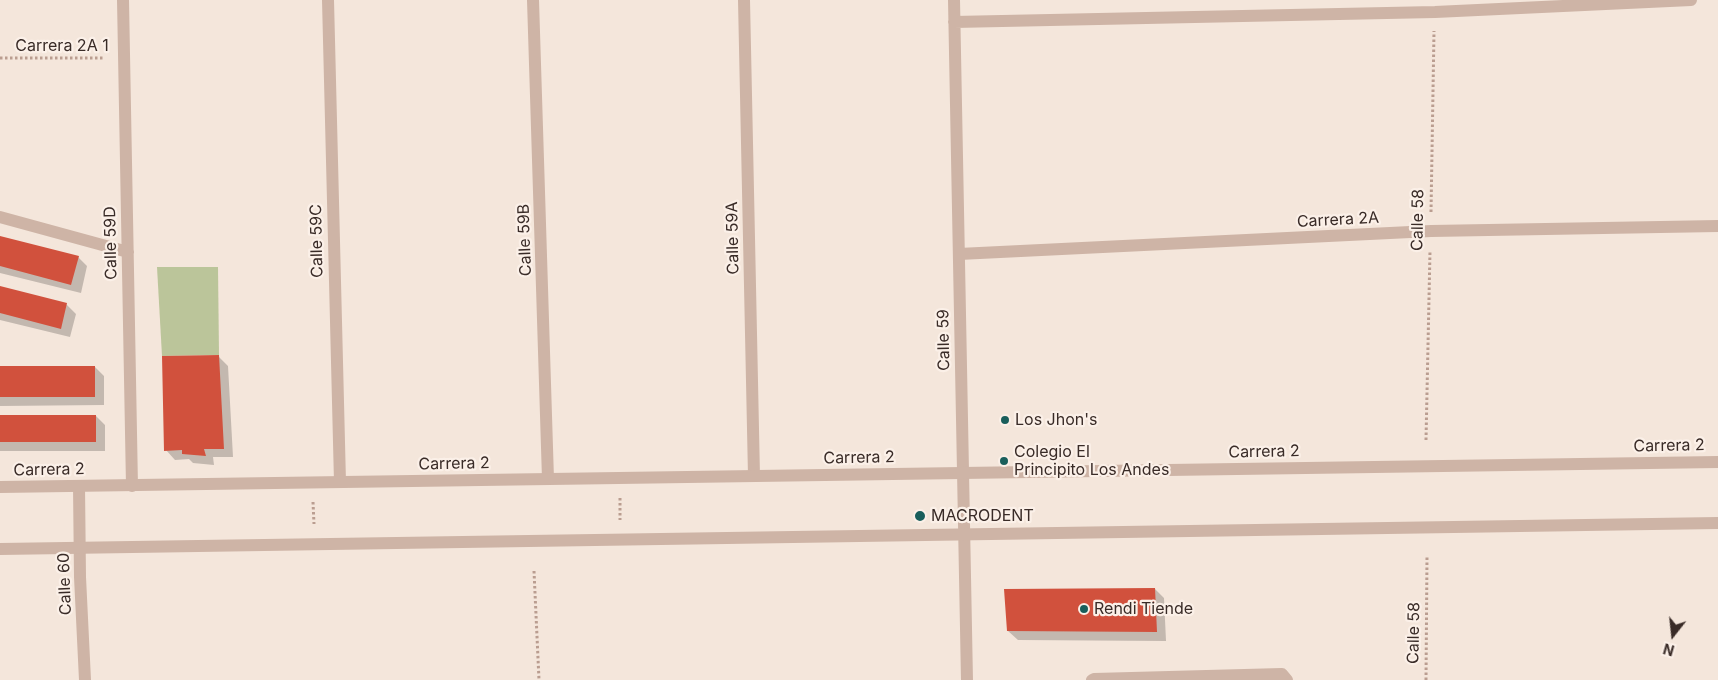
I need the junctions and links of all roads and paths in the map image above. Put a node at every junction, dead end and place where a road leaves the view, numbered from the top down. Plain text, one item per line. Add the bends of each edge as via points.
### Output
1 (123, 0) edge
2 (328, 0) edge
3 (533, 0) edge
4 (744, 0) edge
5 (954, 0) edge
6 (1691, 0) edge
7 (1435, 12) junction
8 (954, 22) junction
9 (0, 58) edge
10 (124, 58) junction
11 (0, 217) edge
12 (1718, 226) edge
13 (1431, 231) junction
14 (128, 252) junction
15 (959, 254) junction
16 (1426, 440) dead end
17 (1718, 462) edge
18 (963, 473) junction
19 (754, 476) junction
20 (548, 479) junction
21 (340, 482) junction
22 (79, 486) junction
23 (132, 486) junction
24 (0, 487) edge
25 (1718, 523) edge
26 (964, 534) junction
27 (80, 548) junction
28 (0, 549) edge
29 (1427, 557) dead end
30 (534, 571) dead end
31 (85, 680) edge
32 (539, 680) edge
33 (967, 680) edge
34 (1092, 680) edge
35 (1287, 680) edge
36 (1426, 680) edge

1 - 10 street, Calle 59D
2 - 21 street, Calle 59C
3 - 20 street, Calle 59B
4 - 19 street, Calle 59A
5 - 8 street, Calle 59
6 - 7 street
7 - 8 street
7 - 13 path, Calle 58
8 - 15 street, Calle 59
9 - 10 path, Carrera 2A 1
10 - 14 street, Calle 59D
11 - 14 street
12 - 13 street, Carrera 2A
13 - 15 street, Carrera 2A
13 - 16 path, Calle 58
14 - 23 street, Calle 59D
15 - 18 street, Calle 59
17 - 18 street, Carrera 2
18 - 19 street, Carrera 2
18 - 26 street, Calle 59
19 - 20 street, Carrera 2
20 - 21 street, Carrera 2
21 - 23 street, Carrera 2
22 - 23 street, Carrera 2
22 - 24 street, Carrera 2
22 - 27 street, Calle 60
25 - 26 street
26 - 27 street
26 - 33 street, Calle 59
27 - 28 street
27 - 31 street, Calle 60
29 - 36 path, Calle 58
30 - 32 path
34 - 35 street via 1282,674

